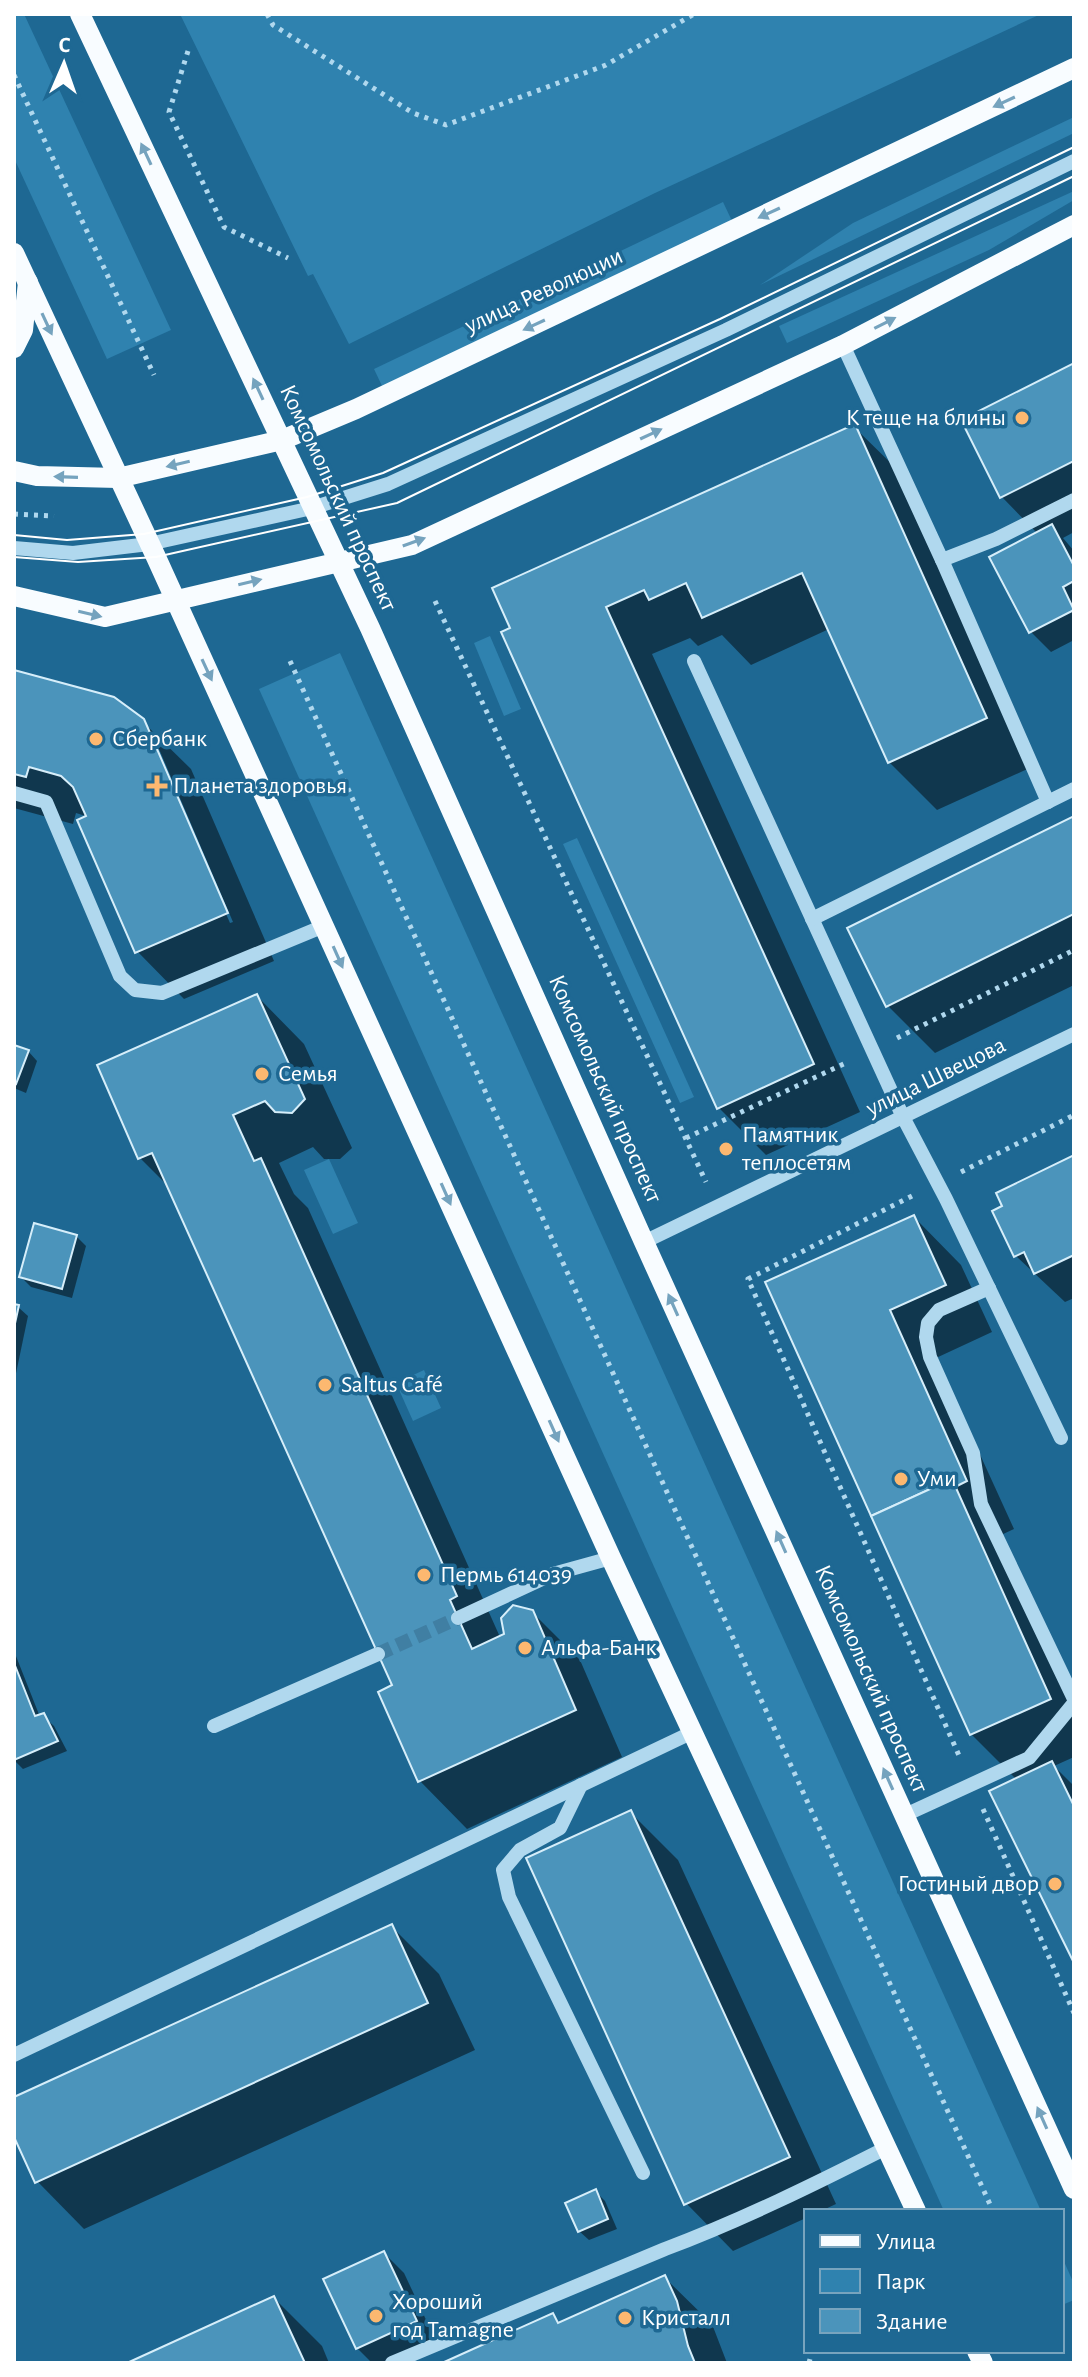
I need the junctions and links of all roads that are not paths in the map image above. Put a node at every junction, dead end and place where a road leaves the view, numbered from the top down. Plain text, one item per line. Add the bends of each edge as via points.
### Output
1 (80, 14) edge
2 (1074, 68) edge
3 (1074, 161) edge
4 (1074, 225) edge
5 (14, 253) edge
6 (28, 282) junction
7 (843, 345) junction
8 (14, 348) edge
9 (282, 440) junction
10 (14, 471) edge
11 (118, 478) junction
12 (1074, 500) edge
13 (312, 508) junction
14 (149, 544) junction
15 (14, 548) edge
16 (942, 560) junction
17 (339, 561) junction
18 (14, 596) edge
19 (174, 599) junction
20 (694, 661) dead end
21 (1074, 789) edge
22 (14, 793) edge
23 (1048, 802) junction
24 (812, 919) junction
25 (324, 926) junction
26 (1074, 1034) edge
27 (903, 1117) junction
28 (644, 1242) junction
29 (989, 1288) junction
30 (1061, 1438) dead end
31 (611, 1558) junction
32 (458, 1618) tunnel mouth
33 (378, 1654) tunnel mouth
34 (1074, 1701) edge
35 (214, 1726) dead end
36 (693, 1732) junction
37 (581, 1785) junction
38 (905, 1815) junction
39 (14, 2055) edge
40 (888, 2147) junction
41 (643, 2173) dead end
42 (1074, 2189) edge
43 (915, 2209) edge
44 (392, 2363) edge

9 -> 1 main road, Комсомольский проспект
2 -> 9 main road, улица Революции
3 - 13 street via 726,330 388,484
7 -> 4 main road
5 - 6 main road
6 - 8 main road via 23,330
6 -> 11 main road
7 - 16 street
17 -> 7 main road via 412,545
9 -> 11 main road, улица Революции
9 - 13 main road, Комсомольский проспект
11 -> 10 main road, улица Революции
11 - 14 main road
12 - 16 street
13 - 14 street
13 - 17 main road, Комсомольский проспект
14 - 15 street via 73,553
14 - 19 main road
16 - 23 street
19 -> 17 main road
17 - 28 main road, Комсомольский проспект
18 -> 19 main road via 105,617
19 -> 25 main road
20 - 24 street
21 - 23 street
22 - 25 street via 46,802 120,976 135,990 162,993
23 - 24 street
24 - 27 street
25 -> 31 main road
26 - 27 street, улица Швецова
27 - 28 street, улица Швецова
27 - 29 street
38 -> 28 main road, Комсомольский проспект
29 - 30 street
29 - 34 street via 939,1310 928,1323 930,1357 973,1453 981,1504
31 - 32 street via 553,1574
31 - 36 main road
33 - 35 street
34 - 38 street via 1029,1758
36 - 37 street
36 - 40 main road
37 - 39 street
37 - 41 street via 560,1828 520,1850 503,1870 509,1897
42 -> 38 main road, Комсомольский проспект
40 - 43 main road
40 - 44 street via 709,2233

